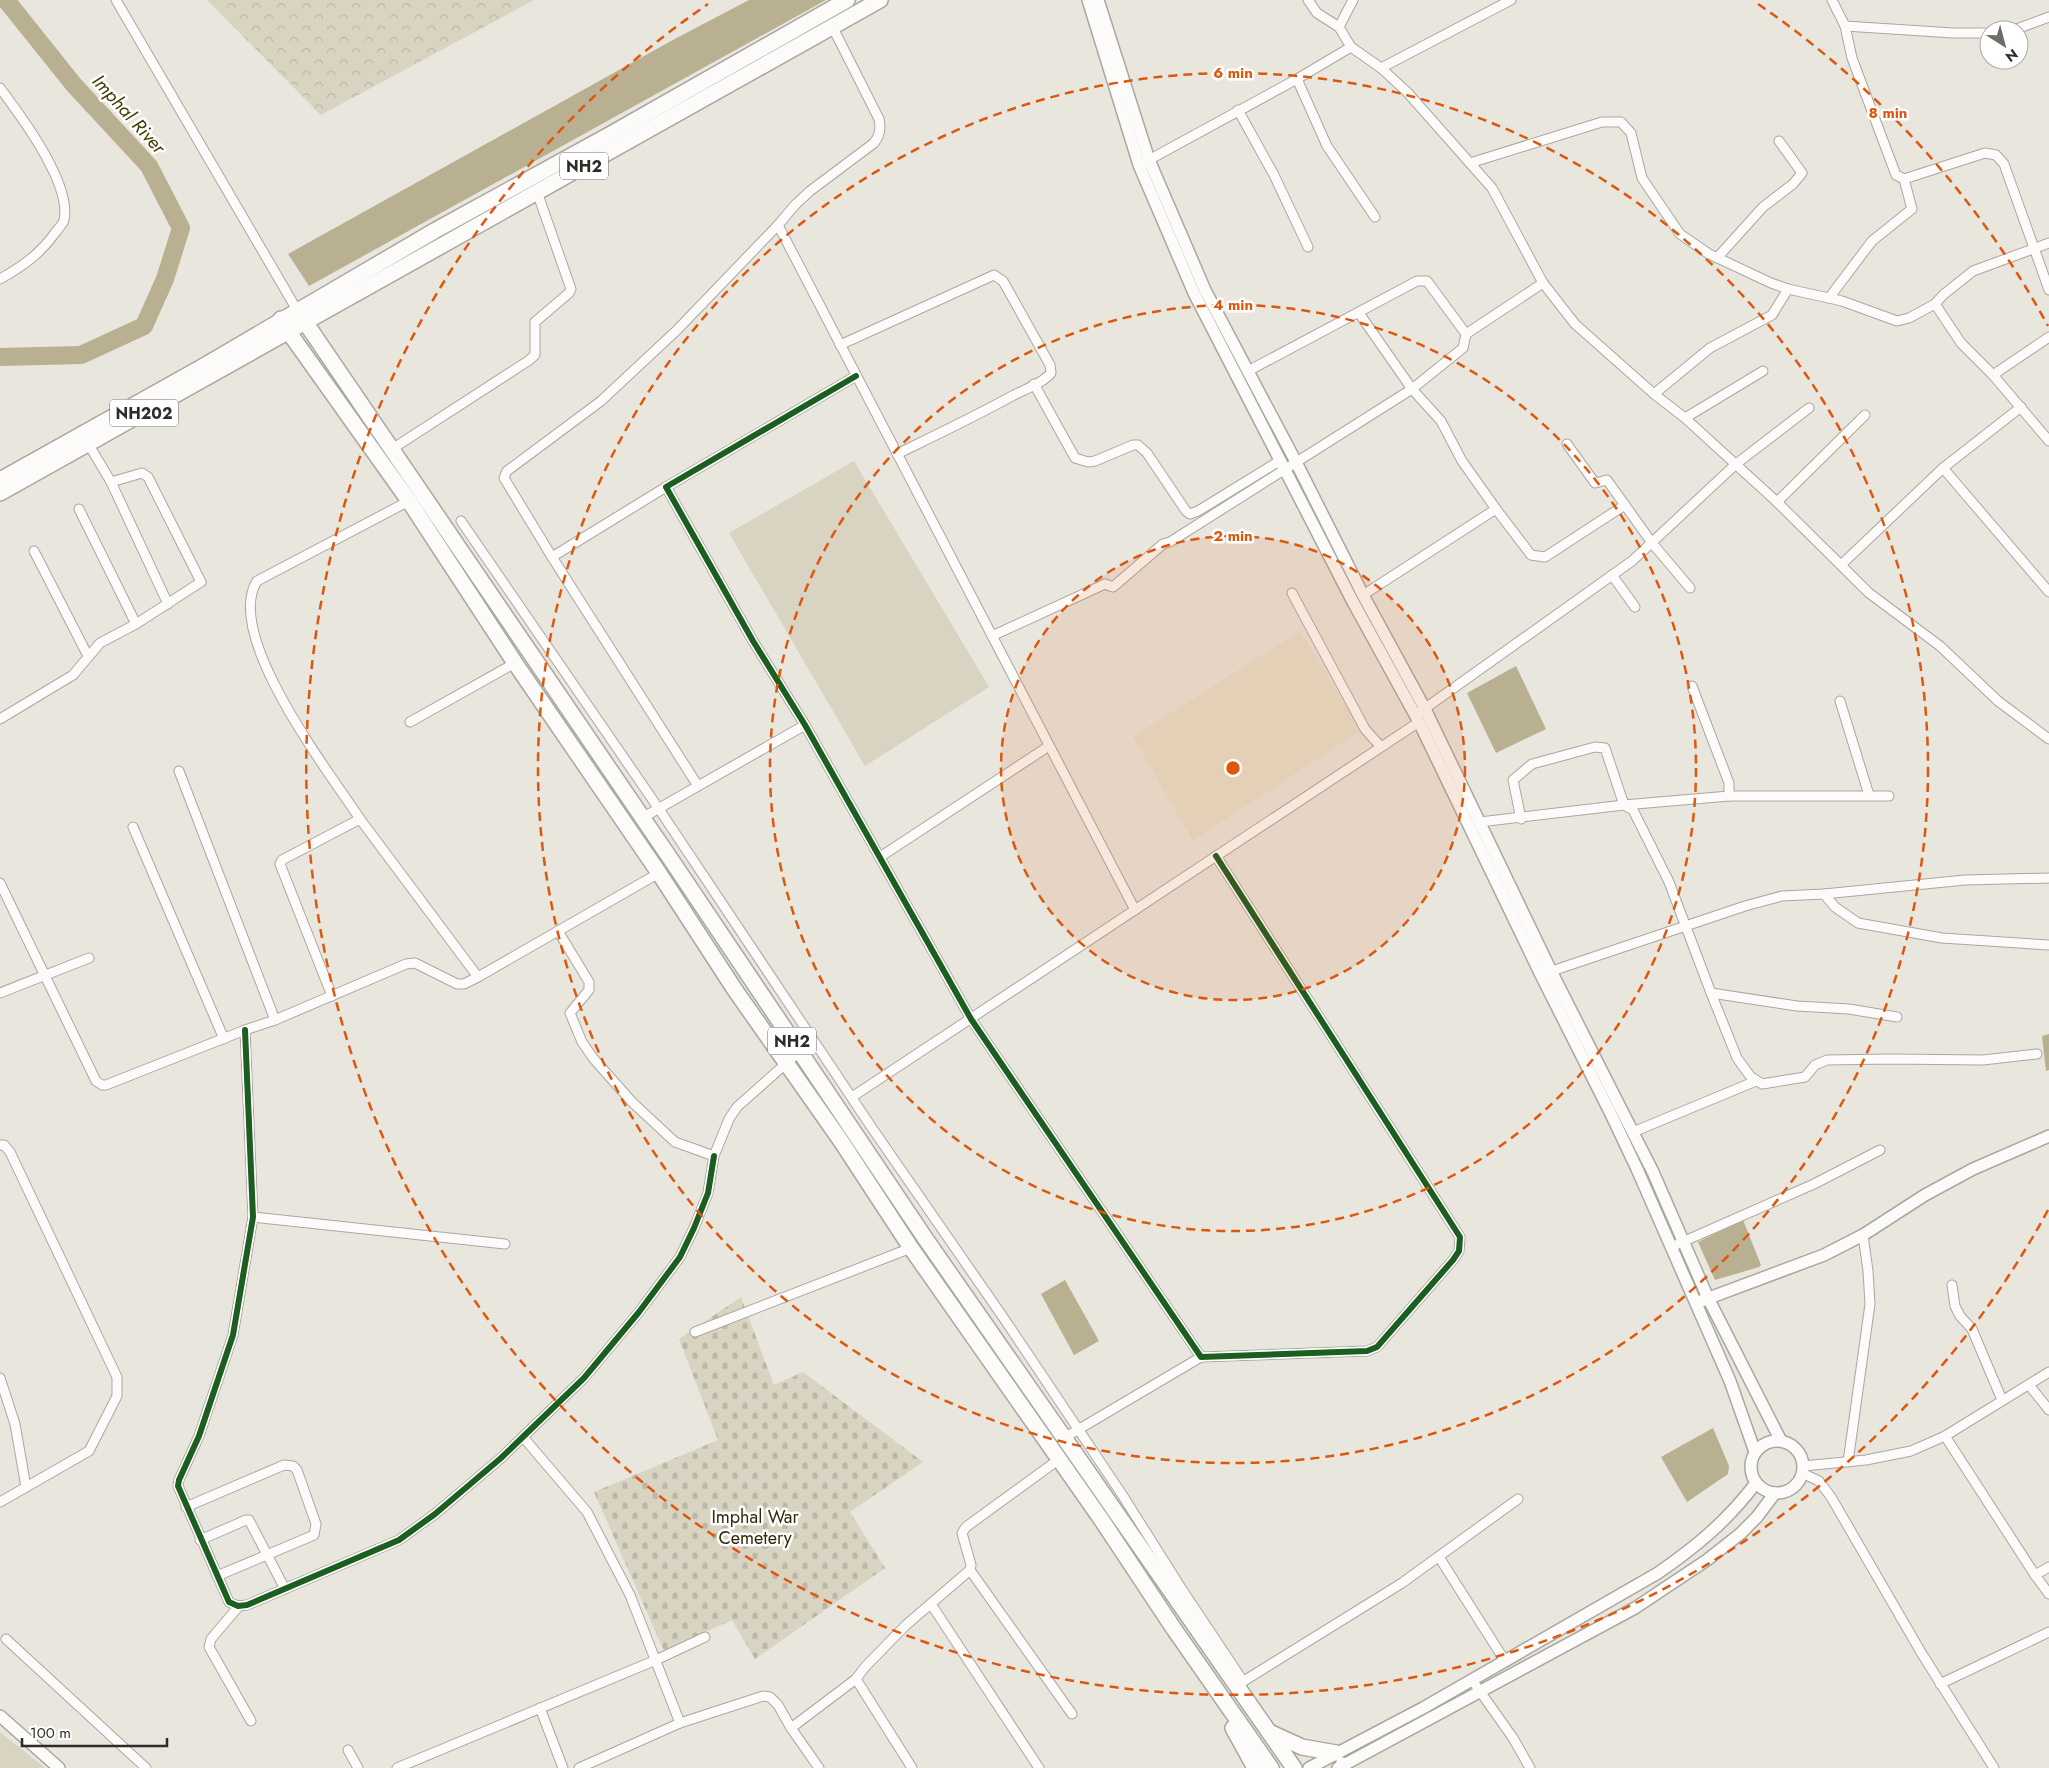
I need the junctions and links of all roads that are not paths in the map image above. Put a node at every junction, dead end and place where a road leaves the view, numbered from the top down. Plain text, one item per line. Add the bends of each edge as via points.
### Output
1 (116, 0) edge
2 (847, 0) edge
3 (880, 0) edge
4 (1088, 0) edge
5 (1098, 0) edge
6 (1308, 0) edge
7 (1353, 0) edge
8 (1511, 0) edge
9 (1832, 0) edge
10 (2049, 17) edge
11 (2029, 24) edge
12 (1845, 26) junction
13 (1339, 27) junction
14 (833, 28) junction
15 (1979, 33) edge
16 (1351, 47) junction
17 (1381, 68) junction
18 (1297, 79) junction
19 (0, 88) edge
20 (1238, 110) junction
21 (1779, 141) dead end
22 (1144, 163) junction
23 (1470, 163) junction
24 (1904, 179) junction
25 (537, 192) junction
26 (1376, 217) dead end
27 (778, 225) junction
28 (2049, 243) edge
29 (1308, 247) dead end
30 (2034, 249) junction
31 (1717, 258) junction
32 (0, 279) edge
33 (1543, 283) junction
34 (1788, 289) junction
35 (2049, 290) edge
36 (1200, 292) junction
37 (1829, 298) junction
38 (1935, 304) junction
39 (1359, 313) junction
40 (300, 316) junction
41 (285, 325) junction
42 (1466, 334) junction
43 (2049, 337) edge
44 (840, 345) junction
45 (1248, 371) junction
46 (1763, 371) dead end
47 (1993, 375) junction
48 (856, 376) junction
49 (1034, 384) junction
50 (1412, 389) junction
51 (1654, 394) junction
52 (2020, 407) junction
53 (1809, 408) dead end
54 (1865, 415) dead end
55 (1685, 418) junction
56 (86, 439) junction
57 (2049, 442) edge
58 (1567, 444) dead end
59 (392, 450) junction
60 (897, 454) junction
61 (1296, 462) junction
62 (1283, 464) junction
63 (1736, 464) junction
64 (1942, 468) junction
65 (0, 480) edge
66 (111, 482) junction
67 (666, 487) junction
68 (0, 493) edge
69 (409, 501) junction
70 (1777, 502) junction
71 (1625, 505) junction
72 (79, 509) dead end
73 (1496, 509) junction
74 (461, 521) dead end
75 (1652, 543) junction
76 (34, 551) dead end
77 (552, 557) junction
78 (1841, 565) junction
79 (1612, 575) junction
80 (1690, 588) dead end
81 (2049, 592) edge
82 (1292, 594) dead end
83 (1363, 595) junction
84 (168, 604) junction
85 (1635, 607) dead end
86 (136, 624) junction
87 (992, 636) junction
88 (88, 656) junction
89 (515, 663) junction
90 (1692, 686) dead end
91 (1840, 701) dead end
92 (1420, 716) junction
93 (573, 717) junction
94 (0, 719) edge
95 (410, 722) dead end
96 (805, 725) junction
97 (559, 727) junction
98 (2049, 738) edge
99 (1049, 746) junction
100 (1381, 747) junction
101 (179, 771) dead end
102 (698, 786) junction
103 (1869, 795) junction
104 (1729, 796) junction
105 (1889, 796) dead end
106 (1624, 805) junction
107 (658, 809) junction
108 (642, 818) junction
109 (360, 819) junction
110 (1521, 819) junction
111 (1480, 822) junction
112 (133, 827) dead end
113 (1216, 856) junction
114 (880, 857) junction
115 (659, 873) junction
116 (2049, 878) edge
117 (0, 883) edge
118 (1824, 894) junction
119 (1135, 910) junction
120 (1686, 927) junction
121 (558, 931) junction
122 (2049, 945) edge
123 (90, 958) dead end
124 (1546, 973) junction
125 (46, 976) junction
126 (478, 978) junction
127 (0, 993) edge
128 (1710, 993) junction
129 (332, 996) junction
130 (1897, 1017) dead end
131 (971, 1019) junction
132 (275, 1020) junction
133 (245, 1030) junction
134 (224, 1038) junction
135 (799, 1052) junction
136 (2037, 1054) dead end
137 (785, 1063) junction
138 (1756, 1081) junction
139 (852, 1097) junction
140 (1633, 1132) junction
141 (2049, 1136) edge
142 (0, 1145) edge
143 (1880, 1150) dead end
144 (714, 1156) junction
145 (253, 1217) junction
146 (1862, 1236) junction
147 (1684, 1241) junction
148 (505, 1244) dead end
149 (1671, 1247) junction
150 (911, 1248) junction
151 (1952, 1285) dead end
152 (1708, 1298) junction
153 (1695, 1304) junction
154 (695, 1332) dead end
155 (1201, 1357) junction
156 (2049, 1372) edge
157 (0, 1378) edge
158 (2029, 1385) junction
159 (2002, 1400) junction
160 (2049, 1410) edge
161 (1071, 1434) junction
162 (1945, 1436) junction
163 (523, 1437) junction
164 (1781, 1441) junction
165 (1755, 1452) junction
166 (1058, 1460) junction
167 (1848, 1462) junction
168 (1803, 1470) junction
169 (1756, 1484) junction
170 (26, 1487) junction
171 (1774, 1493) junction
172 (1518, 1500) dead end
173 (0, 1502) edge
174 (186, 1507) junction
175 (200, 1540) junction
176 (268, 1554) junction
177 (1439, 1557) junction
178 (2049, 1567) edge
179 (970, 1570) junction
180 (2035, 1575) junction
181 (217, 1576) junction
182 (285, 1589) junction
183 (2049, 1594) edge
184 (931, 1604) junction
185 (239, 1606) junction
186 (2049, 1632) edge
187 (705, 1637) dead end
188 (6, 1639) dead end
189 (656, 1660) junction
190 (1505, 1662) junction
191 (856, 1678) junction
192 (1472, 1680) junction
193 (1239, 1684) junction
194 (1940, 1684) junction
195 (1480, 1693) junction
196 (1221, 1698) junction
197 (540, 1708) junction
198 (1072, 1714) dead end
199 (0, 1716) edge
200 (252, 1721) dead end
201 (680, 1723) junction
202 (791, 1728) junction
203 (1267, 1731) junction
204 (348, 1750) dead end
205 (1340, 1764) edge
206 (58, 1768) edge
207 (146, 1768) edge
208 (358, 1768) edge
209 (397, 1768) edge
210 (563, 1768) edge
211 (579, 1768) edge
212 (819, 1768) edge
213 (912, 1768) edge
214 (1039, 1768) edge
215 (1255, 1768) edge
216 (1271, 1768) edge
217 (1294, 1768) edge
218 (1309, 1768) edge
219 (1530, 1768) edge
220 (1994, 1768) edge

1 - 40 street
2 - 40 highway, NH2
3 - 14 highway, NH2
4 - 22 main road
5 - 22 main road
6 - 13 street via 1317,14
7 - 13 street
8 - 17 street
9 - 12 street
10 - 11 street
12 - 15 street
12 - 24 street via 1852,58 1896,175
13 - 16 street
14 - 25 highway, NH2
14 - 27 street via 881,128 874,143 810,191
16 - 17 street
16 - 18 street
17 - 23 street via 1407,92
18 - 20 street
18 - 26 street via 1327,146
19 - 32 street via 54,171 64,202 64,221 48,243 25,265
20 - 22 street
20 - 29 street
21 - 31 street via 1802,173 1763,207
22 - 36 main road
23 - 31 street via 1602,122 1621,122 1631,133 1642,178 1680,234
23 - 33 street via 1492,188
24 - 30 street via 1985,153 1996,155 2004,164
24 - 37 street via 1912,209 1872,241
25 - 40 highway, NH2
25 - 59 street via 571,289 569,293 535,322 534,355 528,361
27 - 44 street
27 - 77 street via 677,330 601,401 507,471 506,482
28 - 30 street
30 - 35 street
30 - 38 street via 1973,272
31 - 34 street
33 - 42 street
33 - 51 street via 1575,324
34 - 37 street
34 - 51 street via 1772,315 1710,348
36 - 45 main road
36 - 62 main road
37 - 38 street via 1897,321
38 - 47 street via 1961,343
39 - 42 street via 1417,281 1427,281
39 - 45 street
39 - 50 street
40 - 41 highway, NH2
40 - 59 highway, NH2
41 - 56 highway, NH202
41 - 69 highway, NH2
42 - 50 street via 1464,348
43 - 47 street
44 - 48 street
44 - 49 street via 994,275 1004,281 1050,365 1051,373
45 - 61 main road
46 - 55 street
47 - 52 street
48 - 60 street
48 - 67 street
49 - 60 street
49 - 62 street via 1075,458 1095,461 1133,444 1138,445 1190,514
50 - 61 street
50 - 73 street via 1441,421 1462,461
51 - 55 street
52 - 57 street
52 - 64 street
53 - 63 street
54 - 70 street
55 - 63 street
56 - 65 highway, NH202
56 - 66 street
56 - 68 highway, NH202
58 - 71 street via 1595,483 1607,480
59 - 93 highway, NH2
60 - 87 street
61 - 62 street
61 - 83 main road
62 - 87 street via 1163,544 1113,587 1105,584
62 - 92 main road via 1353,602
63 - 70 street
63 - 75 street
64 - 78 street
64 - 81 street
66 - 84 street
66 - 84 street via 146,474 200,580 198,585
67 - 77 street
67 - 96 street via 753,641
69 - 89 highway, NH2
69 - 109 street via 257,581 249,601 256,644 270,678
70 - 78 street
71 - 73 street via 1545,557 1530,555
71 - 75 street
72 - 86 street
73 - 83 street
74 - 107 street
75 - 79 street
75 - 80 street
76 - 88 street
77 - 102 street
78 - 98 street via 1869,593 1940,646 1998,701
79 - 85 street
79 - 92 street
82 - 100 street via 1365,729
83 - 92 main road
84 - 86 street
86 - 88 street via 102,641
87 - 99 street
88 - 94 street via 73,675
89 - 95 street
89 - 97 highway, NH2
90 - 104 street via 1729,783
91 - 103 street
92 - 100 street
92 - 111 main road
92 - 124 main road
93 - 97 highway
93 - 108 highway, NH2
96 - 102 street
96 - 114 street
97 - 115 highway, NH2
99 - 114 street
99 - 119 street
100 - 113 street
101 - 132 street
102 - 107 street
103 - 104 street
103 - 105 street
104 - 106 street
106 - 110 street
106 - 110 street via 1605,748 1595,747 1532,764 1513,780
106 - 120 street via 1637,817 1669,882
107 - 108 street
107 - 139 street
108 - 135 highway, NH2
109 - 126 street
109 - 129 street via 282,860 280,864
110 - 111 street
111 - 124 main road
112 - 134 street
113 - 119 street
113 - 155 street via 1460,1236 1460,1244 1453,1260 1373,1349
114 - 131 street
115 - 121 street
115 - 137 highway, NH2
116 - 118 street via 1965,880
117 - 125 street
118 - 120 street via 1765,900
118 - 122 street via 1835,907 1858,923 1942,938
119 - 131 street
120 - 124 street
120 - 128 street
121 - 126 street
121 - 144 street via 589,982 589,990 570,1010 570,1016 593,1058 632,1102 675,1142
123 - 125 street
124 - 140 main road
124 - 149 main road
125 - 127 street
125 - 134 street via 96,1081 102,1085
126 - 129 street via 460,985 411,962
128 - 130 street
128 - 138 street via 1737,1058
129 - 132 street
131 - 139 street
131 - 155 street
132 - 133 street
133 - 134 street
133 - 145 street
135 - 137 street
135 - 161 highway, NH2 via 925,1238
136 - 138 street via 1983,1060 1827,1060 1815,1065 1805,1077 1770,1084
137 - 144 street via 737,1107
137 - 150 highway, NH2
138 - 140 street
139 - 161 street via 1004,1320
140 - 147 main road
141 - 146 main road via 1973,1169 1925,1195
142 - 170 street via 10,1152 119,1387 118,1396 89,1451
143 - 147 street via 1814,1184
144 - 163 street via 708,1193 680,1257 584,1378
145 - 148 street
145 - 174 street via 233,1335 199,1436 179,1480 178,1491
146 - 152 main road via 1799,1265
146 - 167 street via 1870,1304
147 - 149 street
147 - 152 main road
149 - 153 main road
150 - 154 street
150 - 166 highway, NH2
151 - 159 street via 1955,1306 1972,1329
152 - 153 main road
152 - 164 main road
153 - 165 main road via 1738,1402
155 - 161 street
156 - 158 street
157 - 170 street via 15,1424
158 - 159 street
158 - 160 street
159 - 162 street
161 - 193 highway, NH2
162 - 167 street via 1911,1451
162 - 180 street
163 - 182 street via 435,1514 399,1540
163 - 189 street via 587,1512 630,1595
164 - 165 main road via 1772,1441
164 - 168 main road via 1797,1450
165 - 169 main road via 1751,1474
166 - 179 street via 966,1527 962,1533
166 - 196 highway, NH2 via 1102,1519
167 - 168 street
168 - 171 main road via 1794,1487
168 - 194 street via 1819,1481 1831,1497
169 - 171 main road
169 - 190 main road via 1730,1516 1686,1554 1626,1593
170 - 173 street
171 - 195 main road via 1757,1517 1707,1560 1635,1608
172 - 177 street
174 - 175 street
174 - 176 street via 284,1466 293,1466 316,1524 316,1532
175 - 176 street via 248,1520
175 - 181 street
176 - 181 street
176 - 182 street
177 - 190 street
177 - 193 street
178 - 180 street
179 - 184 street
179 - 198 street
180 - 183 street
181 - 185 street via 229,1602
182 - 185 street
184 - 191 street via 906,1625
184 - 214 street
185 - 200 street via 211,1639 209,1647
186 - 194 street
187 - 189 street
188 - 207 street
189 - 197 street
189 - 201 street
190 - 192 main road
191 - 202 street
191 - 213 street
192 - 195 street
192 - 205 main road via 1423,1708
193 - 203 highway, NH2
194 - 220 street
195 - 205 main road
195 - 219 street
196 - 215 highway via 1232,1727
196 - 216 highway, NH2
197 - 209 street
197 - 210 street
199 - 206 main road
201 - 202 street via 763,1696 770,1697 778,1705
201 - 211 street
202 - 212 street
203 - 205 highway
203 - 217 highway, NH2
204 - 208 street
205 - 218 main road

